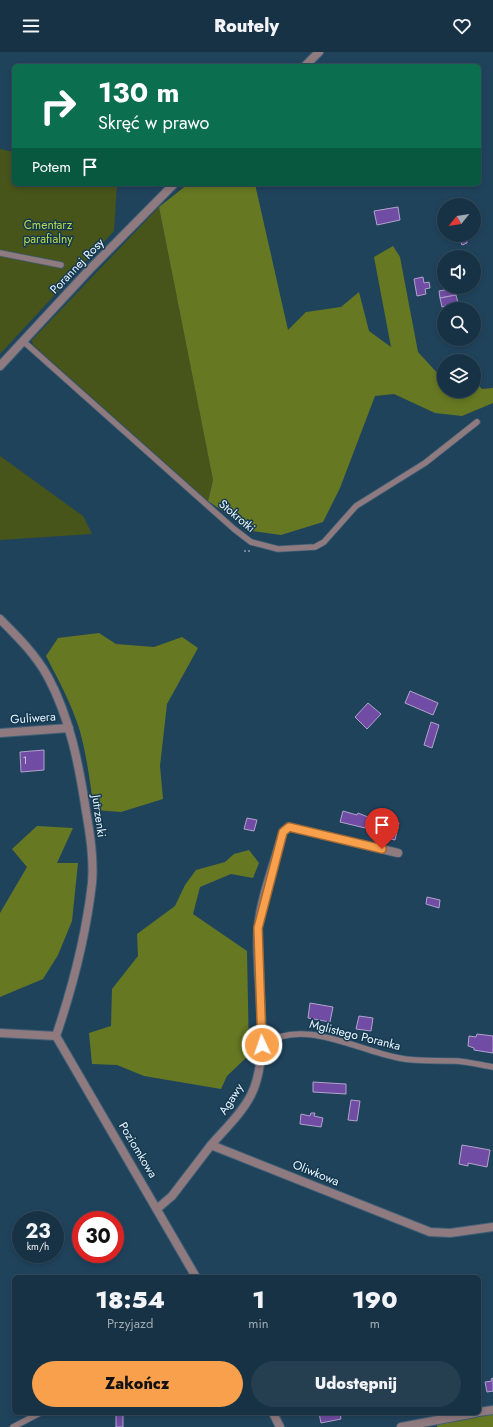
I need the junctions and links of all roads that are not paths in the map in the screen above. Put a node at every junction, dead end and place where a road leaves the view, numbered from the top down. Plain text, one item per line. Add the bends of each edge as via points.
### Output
1 (319, 52) edge
2 (307, 64) edge
3 (172, 186) edge
4 (0, 253) edge
5 (61, 265) dead end
6 (23, 341) junction
7 (0, 366) edge
8 (477, 422) dead end
9 (0, 619) edge
10 (68, 728) junction
11 (0, 733) edge
12 (398, 853) dead end
13 (0, 1033) edge
14 (56, 1036) junction
15 (262, 1045) junction
16 (493, 1067) edge
17 (212, 1145) junction
18 (158, 1208) junction
19 (493, 1227) edge
20 (195, 1275) edge
21 (493, 1410) edge
22 (481, 1412) edge
23 (36, 1415) edge
24 (273, 1415) edge
25 (464, 1415) edge
26 (12, 1427) edge
27 (280, 1427) edge
28 (401, 1427) edge

1 - 2 street
3 - 6 street, Porannej Rosy
4 - 5 lane
6 - 7 street, Porannej Rosy
6 - 8 lane, Stokrotki via 234,529 251,542 278,549 305,549 324,542 356,506 425,463
9 - 10 street, Jutrzenki via 35,657 48,678
10 - 11 street, Guliwera
10 - 14 street, Jutrzenki via 78,762 88,821 92,882 79,958
12 - 15 street, Agawy via 289,827 283,832 258,928
13 - 14 street
14 - 18 street, Poziomkowa
15 - 16 lane, Mglistego Poranka via 274,1037 298,1033 400,1058 459,1061
15 - 17 street, Agawy via 257,1078 251,1094
17 - 18 street via 172,1196
17 - 19 street, Oliwkowa via 430,1232 450,1233
18 - 20 street, Poziomkowa
21 - 22 street
23 - 26 lane
24 - 27 street
25 - 28 street

